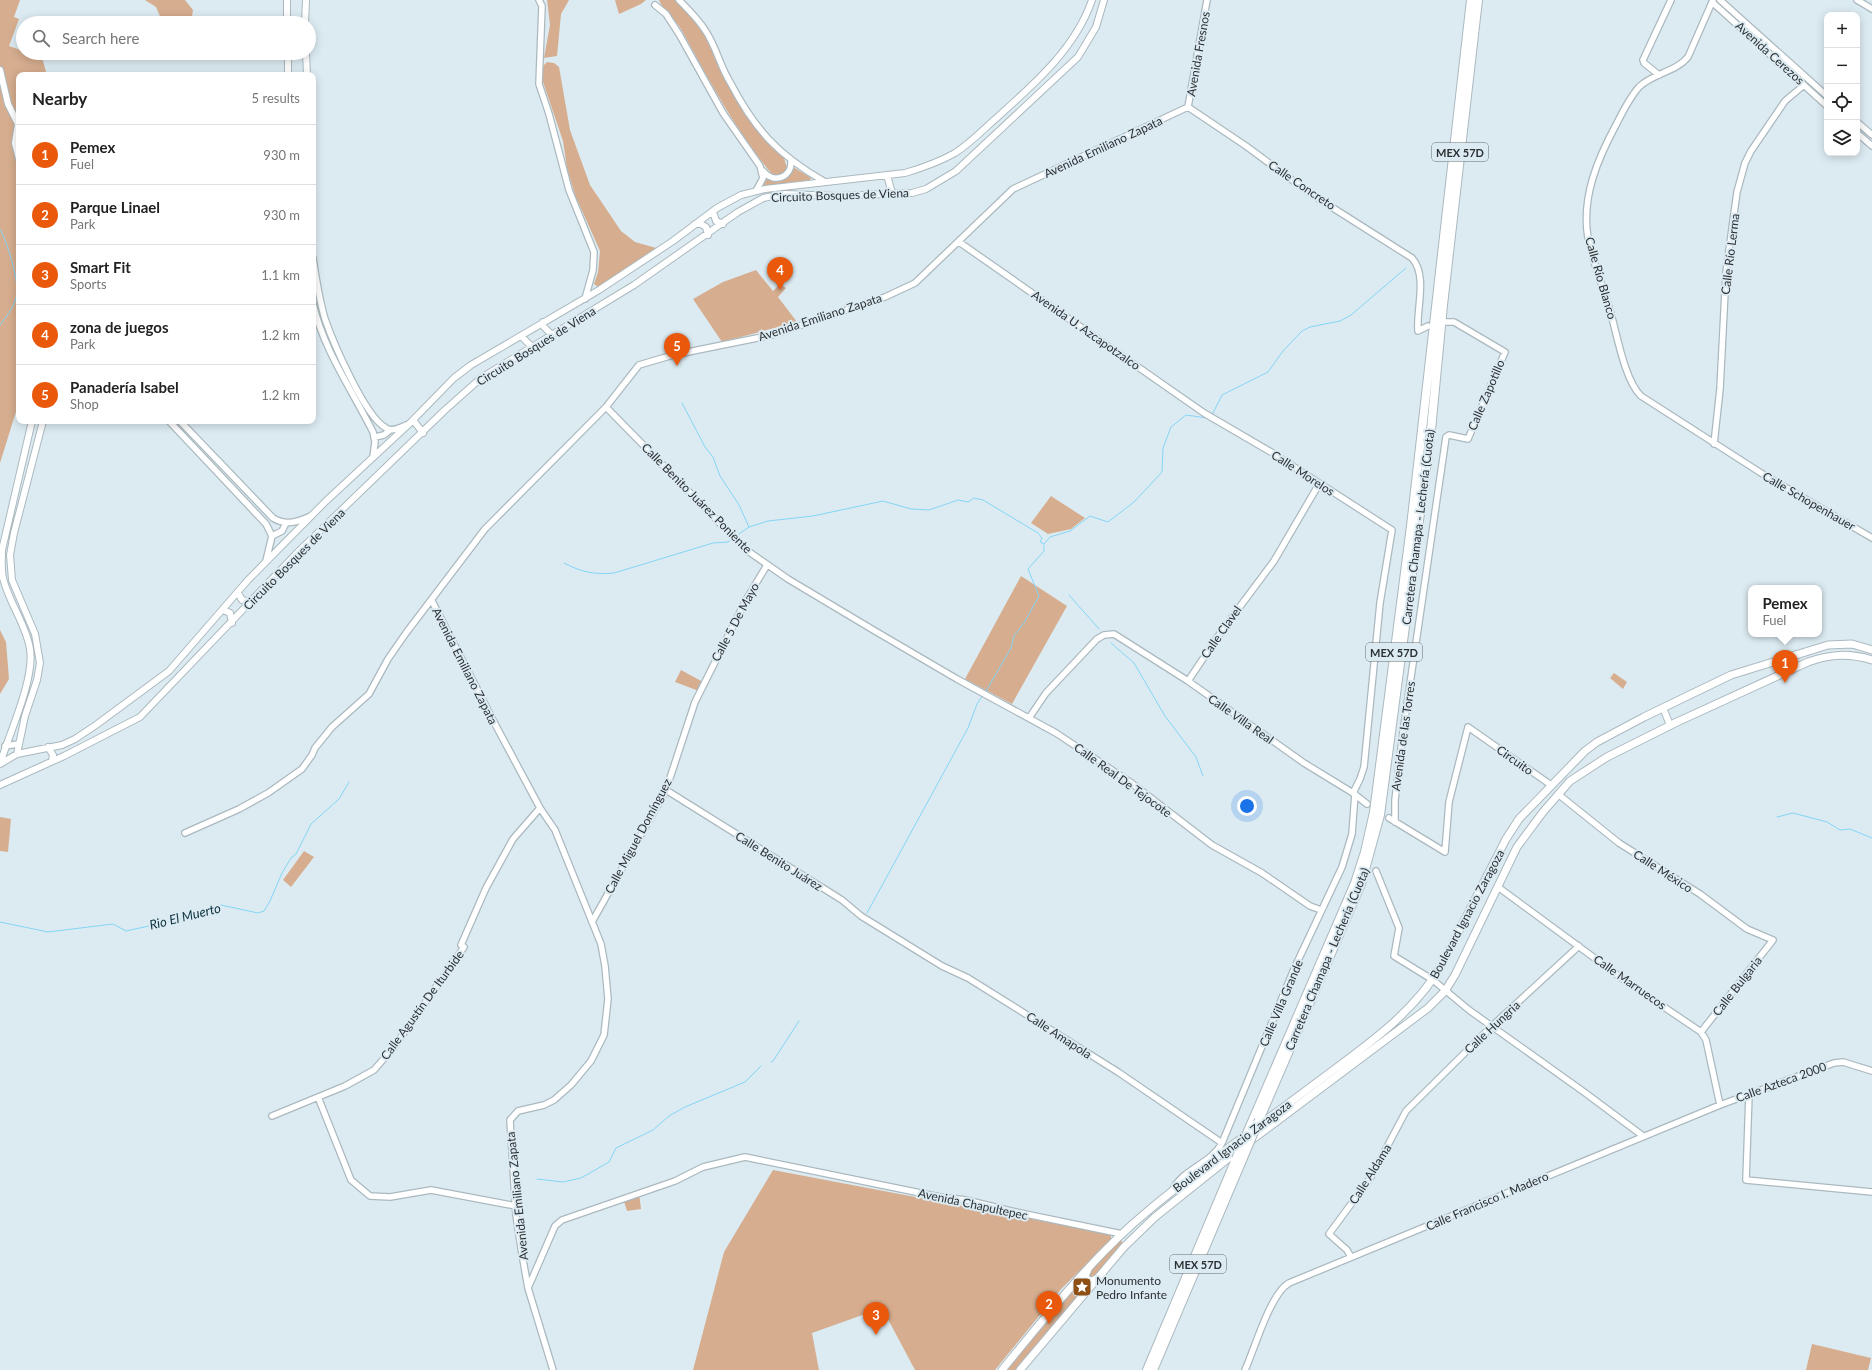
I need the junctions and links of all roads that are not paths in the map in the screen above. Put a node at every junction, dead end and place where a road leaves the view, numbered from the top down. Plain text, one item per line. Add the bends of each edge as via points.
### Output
1 (287, 0) edge
2 (306, 0) edge
3 (539, 0) edge
4 (679, 0) edge
5 (1092, 0) edge
6 (1104, 0) edge
7 (1207, 0) edge
8 (1471, 0) edge
9 (1478, 0) edge
10 (1671, 0) edge
11 (1720, 0) edge
12 (1857, 0) edge
13 (1713, 1) edge
14 (655, 5) dead end
15 (1872, 9) edge
16 (287, 16) edge
17 (306, 16) edge
18 (288, 60) edge
19 (306, 60) edge
20 (0, 70) edge
21 (288, 72) edge
22 (307, 72) edge
23 (1044, 72) junction
24 (1659, 75) junction
25 (1057, 79) junction
26 (1050, 85) junction
27 (1804, 85) junction
28 (1824, 93) edge
29 (1824, 103) edge
30 (1188, 107) junction
31 (16, 120) edge
32 (1860, 125) edge
33 (1872, 135) edge
34 (1860, 136) edge
35 (16, 137) edge
36 (1872, 146) edge
37 (16, 147) edge
38 (791, 161) junction
39 (763, 171) junction
40 (887, 175) junction
41 (825, 182) junction
42 (756, 191) junction
43 (892, 194) junction
44 (713, 211) junction
45 (695, 224) junction
46 (722, 224) junction
47 (708, 235) junction
48 (959, 242) junction
49 (316, 273) edge
50 (585, 299) junction
51 (316, 317) edge
52 (543, 322) junction
53 (1446, 322) dead end
54 (1428, 326) dead end
55 (552, 335) junction
56 (521, 336) junction
57 (532, 347) junction
58 (606, 407) junction
59 (1213, 418) joint
60 (410, 422) junction
61 (31, 424) edge
62 (42, 424) edge
63 (172, 424) edge
64 (183, 424) edge
65 (390, 430) junction
66 (423, 433) junction
67 (1446, 437) joint
68 (375, 438) junction
69 (1714, 444) junction
70 (373, 457) junction
71 (1747, 464) joint
72 (1319, 484) junction
73 (313, 515) junction
74 (286, 523) junction
75 (272, 536) junction
76 (1872, 538) edge
77 (266, 562) junction
78 (767, 565) junction
79 (238, 593) junction
80 (432, 601) junction
81 (251, 602) junction
82 (223, 610) junction
83 (232, 623) junction
84 (1872, 650) edge
85 (1872, 660) edge
86 (705, 681) joint
87 (1188, 681) junction
88 (980, 692) joint
89 (1662, 708) junction
90 (1029, 718) junction
91 (1670, 725) junction
92 (18, 744) junction
93 (62, 744) junction
94 (6, 746) junction
95 (48, 747) junction
96 (17, 754) junction
97 (64, 756) junction
98 (52, 761) junction
99 (0, 764) edge
100 (0, 785) edge
101 (1551, 785) junction
102 (666, 790) junction
103 (1354, 793) junction
104 (1558, 794) junction
105 (1367, 804) dead end
106 (540, 808) junction
107 (1389, 818) dead end
108 (1395, 822) junction
109 (185, 833) dead end
110 (1376, 871) dead end
111 (1498, 887) junction
112 (1321, 910) junction
113 (592, 922) junction
114 (891, 934) joint
115 (1773, 940) joint
116 (1579, 946) junction
117 (1433, 980) junction
118 (1446, 991) junction
119 (1492, 1026) junction
120 (1701, 1032) junction
121 (1872, 1071) edge
122 (1749, 1094) junction
123 (318, 1098) junction
124 (1720, 1105) junction
125 (1406, 1110) joint
126 (272, 1116) dead end
127 (1643, 1136) junction
128 (1222, 1144) junction
129 (1239, 1159) junction
130 (1172, 1192) junction
131 (1872, 1192) edge
132 (516, 1206) junction
133 (1122, 1234) junction
134 (1124, 1247) junction
135 (1352, 1257) junction
136 (1090, 1267) junction
137 (1100, 1276) junction
138 (528, 1288) junction
139 (553, 1370) edge
140 (1002, 1370) edge
141 (1020, 1370) edge
142 (1147, 1370) edge
143 (1153, 1370) edge
144 (1245, 1370) edge

1 - 16 main road
2 - 17 main road
3 - 50 street via 542,6 540,84 569,190 594,252 594,270
4 - 38 street via 705,29 748,115 772,145
5 - 23 main road, Circuito Bosques de Viena via 1078,31 1065,50
6 - 25 main road, Circuito Bosques de Viena via 1088,43 1078,58
7 - 30 street, Avenida Fresnos
8 - 129 highway, Carretera Chamapa - Lechería (Cuota) / MEX 57D, bridge via 1380,779 1374,812 1355,883 1250,1124
9 - 129 highway, Carretera Chamapa - Lechería (Cuota) / MEX 57D, bridge via 1431,430 1380,815 1361,884 1259,1120
10 - 24 street via 1643,62
11 - 28 street, Avenida Cerezos
12 - 15 street
13 - 24 street, Calle Río Blanco via 1688,57 1681,64
13 - 27 street, Avenida Cerezos
14 - 39 street via 666,14 723,113
18 - 21 main road
19 - 22 main road
20 - 31 main road via 8,104
23 - 25 main road
23 - 26 main road
23 - 40 main road, Circuito Bosques de Viena via 962,148 921,169
24 - 69 street, Calle Río Blanco via 1641,85 1633,95 1598,161 1589,195 1588,240 1620,349 1635,390
25 - 26 main road, Circuito Bosques de Viena
26 - 43 main road, Circuito Bosques de Viena via 956,170 926,189
27 - 29 street, Avenida Cerezos
27 - 69 street, Calle Río Lerma via 1785,101 1751,151 1737,192 1726,272 1720,389
30 - 48 street, Avenida Emiliano Zapata via 1013,189
30 - 54 street, Calle Concreto via 1311,194 1341,211 1414,261 1419,276 1418,331
32 - 33 street
34 - 36 street
35 - 37 main road
38 - 39 street via 790,170 779,178 770,178
38 - 41 street
39 - 42 street via 763,178
40 - 41 main road, Circuito Bosques de Viena
40 - 43 main road
41 - 42 main road, Circuito Bosques de Viena
42 - 44 main road, Circuito Bosques de Viena via 741,195
43 - 46 main road, Circuito Bosques de Viena via 785,194 763,198
44 - 45 main road, Circuito Bosques de Viena
44 - 46 main road via 714,218
45 - 47 main road via 703,225
45 - 50 main road, Circuito Bosques de Viena
46 - 47 main road, Circuito Bosques de Viena
47 - 55 main road, Circuito Bosques de Viena via 634,285
48 - 58 street, Avenida Emiliano Zapata via 921,279 885,297 772,335 673,355 639,365
48 - 59 street, Avenida U. Azcapotzalco
49 - 65 street via 325,318 341,358 378,422
50 - 52 main road, Circuito Bosques de Viena
51 - 68 street via 338,370
52 - 55 main road via 544,327
52 - 56 main road, Circuito Bosques de Viena
53 - 67 street, Calle Zapotillo via 1454,322 1506,352 1468,439 1449,435
55 - 57 main road, Circuito Bosques de Viena
56 - 57 main road
56 - 60 main road, Circuito Bosques de Viena via 454,378
57 - 66 main road, Circuito Bosques de Viena via 481,378
58 - 78 street, Calle Benito Juárez Poniente via 740,544
58 - 80 street, Avenida Emiliano Zapata via 485,529
59 - 72 street, Calle Morelos
60 - 65 street
60 - 66 main road
60 - 70 main road, Circuito Bosques de Viena
61 - 94 main road via 2,550 3,579 26,635 30,657 25,688
62 - 92 main road via 10,555 12,580 35,634 40,663
63 - 75 street via 248,503 266,524
64 - 74 street via 273,518
65 - 68 street
66 - 81 main road, Circuito Bosques de Viena via 296,554
67 - 108 street, Avenida de las Torres via 1403,732
68 - 70 street
69 - 71 street, Calle Río Blanco
70 - 73 main road, Circuito Bosques de Viena
71 - 76 street, Calle Schopenhauer
72 - 87 street, Calle Clavel via 1274,561
72 - 103 street, Calle Morelos via 1392,530 1378,624 1364,767
73 - 74 street
73 - 77 main road, Circuito Bosques de Viena
74 - 75 street via 282,531
75 - 77 street
77 - 79 main road, Circuito Bosques de Viena
78 - 86 street, Calle 5 De Mayo via 746,600
78 - 88 street, Calle Benito Juárez Poniente
79 - 81 main road via 242,600
79 - 82 main road, Circuito Bosques de Viena
80 - 106 street, Avenida Emiliano Zapata
80 - 109 street via 388,659 369,694 332,728 302,769 268,793 239,809
81 - 83 main road, Circuito Bosques de Viena
82 - 83 main road via 230,613
82 - 93 main road, Circuito Bosques de Viena via 169,671 85,733
83 - 97 main road, Circuito Bosques de Viena via 140,717
84 - 89 main road, Boulevard Ignacio Zaragoza via 1852,644 1828,645 1731,675
85 - 91 main road, Boulevard Ignacio Zaragoza via 1850,655 1821,658 1764,681
86 - 102 street, Calle Miguel Domínguez via 695,702
87 - 90 street, Calle Villa Real via 1114,634 1104,635 1046,693
87 - 103 street, Calle Villa Real via 1304,763
88 - 90 street, Calle Real De Tejocote
89 - 91 main road
89 - 101 main road, Boulevard Ignacio Zaragoza via 1597,742
90 - 112 street, Calle Real De Tejocote via 1130,782 1212,845 1262,873 1310,906
91 - 104 main road, Boulevard Ignacio Zaragoza via 1581,773
92 - 94 street
92 - 96 main road
93 - 95 main road, Circuito Bosques de Viena
93 - 97 main road via 60,752
94 - 99 main road
95 - 96 main road, Circuito Bosques de Viena
95 - 98 main road via 53,755
96 - 99 main road, Circuito Bosques de Viena
97 - 98 main road, Circuito Bosques de Viena
98 - 100 main road, Circuito Bosques de Viena
101 - 108 street, Circuito via 1468,727 1449,802 1446,852
101 - 117 main road, Boulevard Ignacio Zaragoza via 1519,819 1506,840
102 - 113 street, Calle Miguel Domínguez
102 - 114 street, Calle Benito Juárez via 842,900 861,916
103 - 105 street, Calle Villa Real
103 - 112 street, Calle Villa Grande via 1352,834 1347,854
104 - 111 main road, Boulevard Ignacio Zaragoza via 1525,835
104 - 115 street, Calle México via 1619,843 1700,894 1746,929
106 - 113 street, Avenida Emiliano Zapata via 555,830
106 - 123 street, Calle Agustín De Iturbide via 513,839 486,888 463,946 432,994 384,1059 374,1070
107 - 108 street
110 - 117 street via 1399,928 1394,956
111 - 116 street, Calle Marruecos
111 - 118 main road, Boulevard Ignacio Zaragoza
112 - 128 street, Calle Villa Grande via 1281,999
113 - 132 street, Avenida Emiliano Zapata via 601,944 608,983 604,1035 591,1062 571,1085 554,1100 518,1111 510,1120
114 - 128 street, Calle Amapola via 942,966 968,978 1118,1072
115 - 120 street, Calle Bulgaria
116 - 119 street, Calle Hungria
116 - 120 street, Calle Marruecos
117 - 118 street
117 - 130 main road, Boulevard Ignacio Zaragoza via 1419,997 1370,1041
118 - 119 street
118 - 134 main road, Boulevard Ignacio Zaragoza via 1421,1013 1204,1176
119 - 125 street, Calle Hungria
119 - 127 street
120 - 124 street via 1706,1040
121 - 122 street, Calle Azteca 2000 via 1842,1062 1834,1063
122 - 124 street, Calle Azteca 2000
122 - 131 street via 1746,1180
123 - 126 street, Calle Agustín De Iturbide
123 - 132 street via 351,1180 370,1196 390,1197 431,1190
124 - 127 street, Calle Francisco I. Madero
125 - 135 street, Calle Aldama via 1371,1176 1329,1234
127 - 135 street, Calle Francisco I. Madero via 1563,1168 1492,1201
128 - 130 street, Calle Villa Grande via 1178,1181
129 - 142 highway, Carretera Chamapa - Lechería (Cuota) / MEX 57D
129 - 143 highway, Carretera Chamapa - Lechería (Cuota) / MEX 57D
130 - 133 main road, Boulevard Ignacio Zaragoza
132 - 138 street, Avenida Emiliano Zapata
133 - 134 main road
133 - 136 main road, Boulevard Ignacio Zaragoza
133 - 138 street, Avenida Chapultepec via 745,1156 703,1167 675,1181 558,1222
134 - 137 main road, Boulevard Ignacio Zaragoza
135 - 144 street, Calle Francisco I. Madero via 1285,1286 1278,1292
136 - 137 main road via 1086,1275 1088,1281
136 - 140 main road, Boulevard Ignacio Zaragoza
137 - 141 main road, Boulevard Ignacio Zaragoza
138 - 139 street, Avenida Emiliano Zapata

